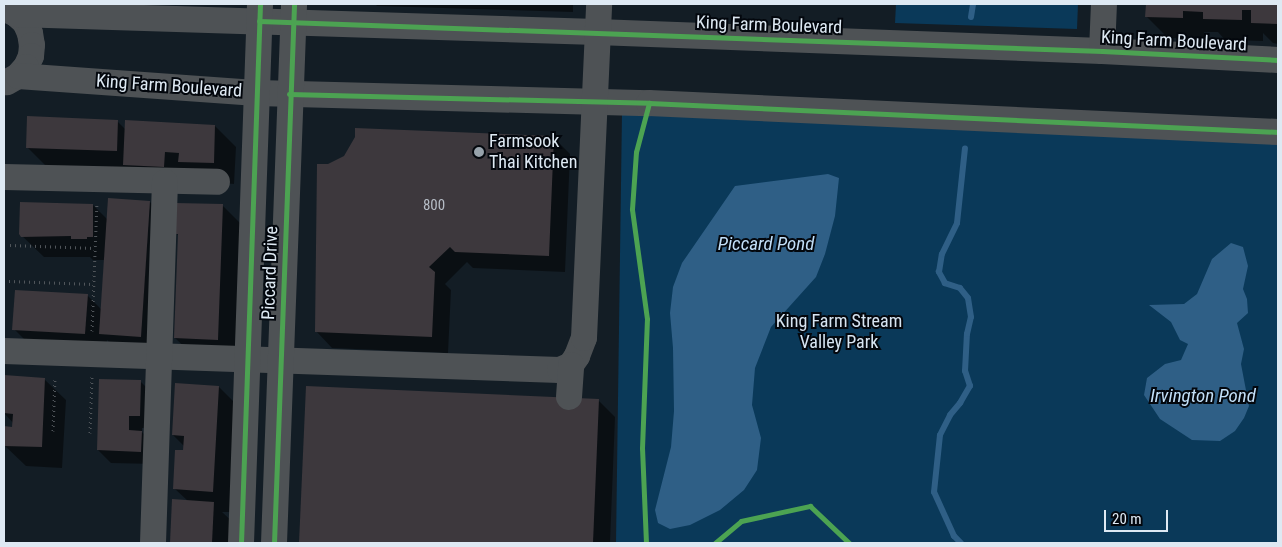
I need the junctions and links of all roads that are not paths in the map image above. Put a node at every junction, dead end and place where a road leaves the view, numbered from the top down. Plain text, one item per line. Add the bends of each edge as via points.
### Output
1 (599, 4) edge
2 (1104, 4) edge
3 (10, 12) edge
4 (259, 12) edge
5 (294, 13) edge
6 (597, 32) junction
7 (1102, 50) junction
8 (1278, 60) edge
9 (11, 79) edge
10 (257, 93) junction
11 (289, 94) junction
12 (594, 102) junction
13 (1278, 132) edge
14 (4, 177) edge
15 (165, 182) junction
16 (217, 182) dead end
17 (4, 351) edge
18 (159, 357) junction
19 (247, 360) junction
20 (281, 361) junction
21 (570, 365) junction
22 (569, 397) dead end
23 (153, 543) edge
24 (242, 543) edge
25 (274, 543) edge

1 - 6 street
2 - 7 street
3 - 4 street, King Farm Boulevard
3 - 9 street via 25,22 32,45 26,67
4 - 5 street, King Farm Boulevard
4 - 10 street, Piccard Drive
5 - 6 street, King Farm Boulevard
5 - 11 street, Piccard Drive
6 - 7 street, King Farm Boulevard
6 - 12 street
7 - 8 street, King Farm Boulevard
9 - 10 street, King Farm Boulevard
10 - 11 street, King Farm Boulevard
10 - 19 street, Piccard Drive
11 - 12 street, King Farm Boulevard
11 - 20 street, Piccard Drive
12 - 13 street, King Farm Boulevard
12 - 21 street via 584,338
14 - 15 street
15 - 16 street
15 - 18 street
17 - 18 street via 91,362
18 - 19 street
18 - 23 street
19 - 20 street
19 - 24 street, Piccard Drive
20 - 21 street via 560,370
20 - 25 street, Piccard Drive
21 - 22 street

